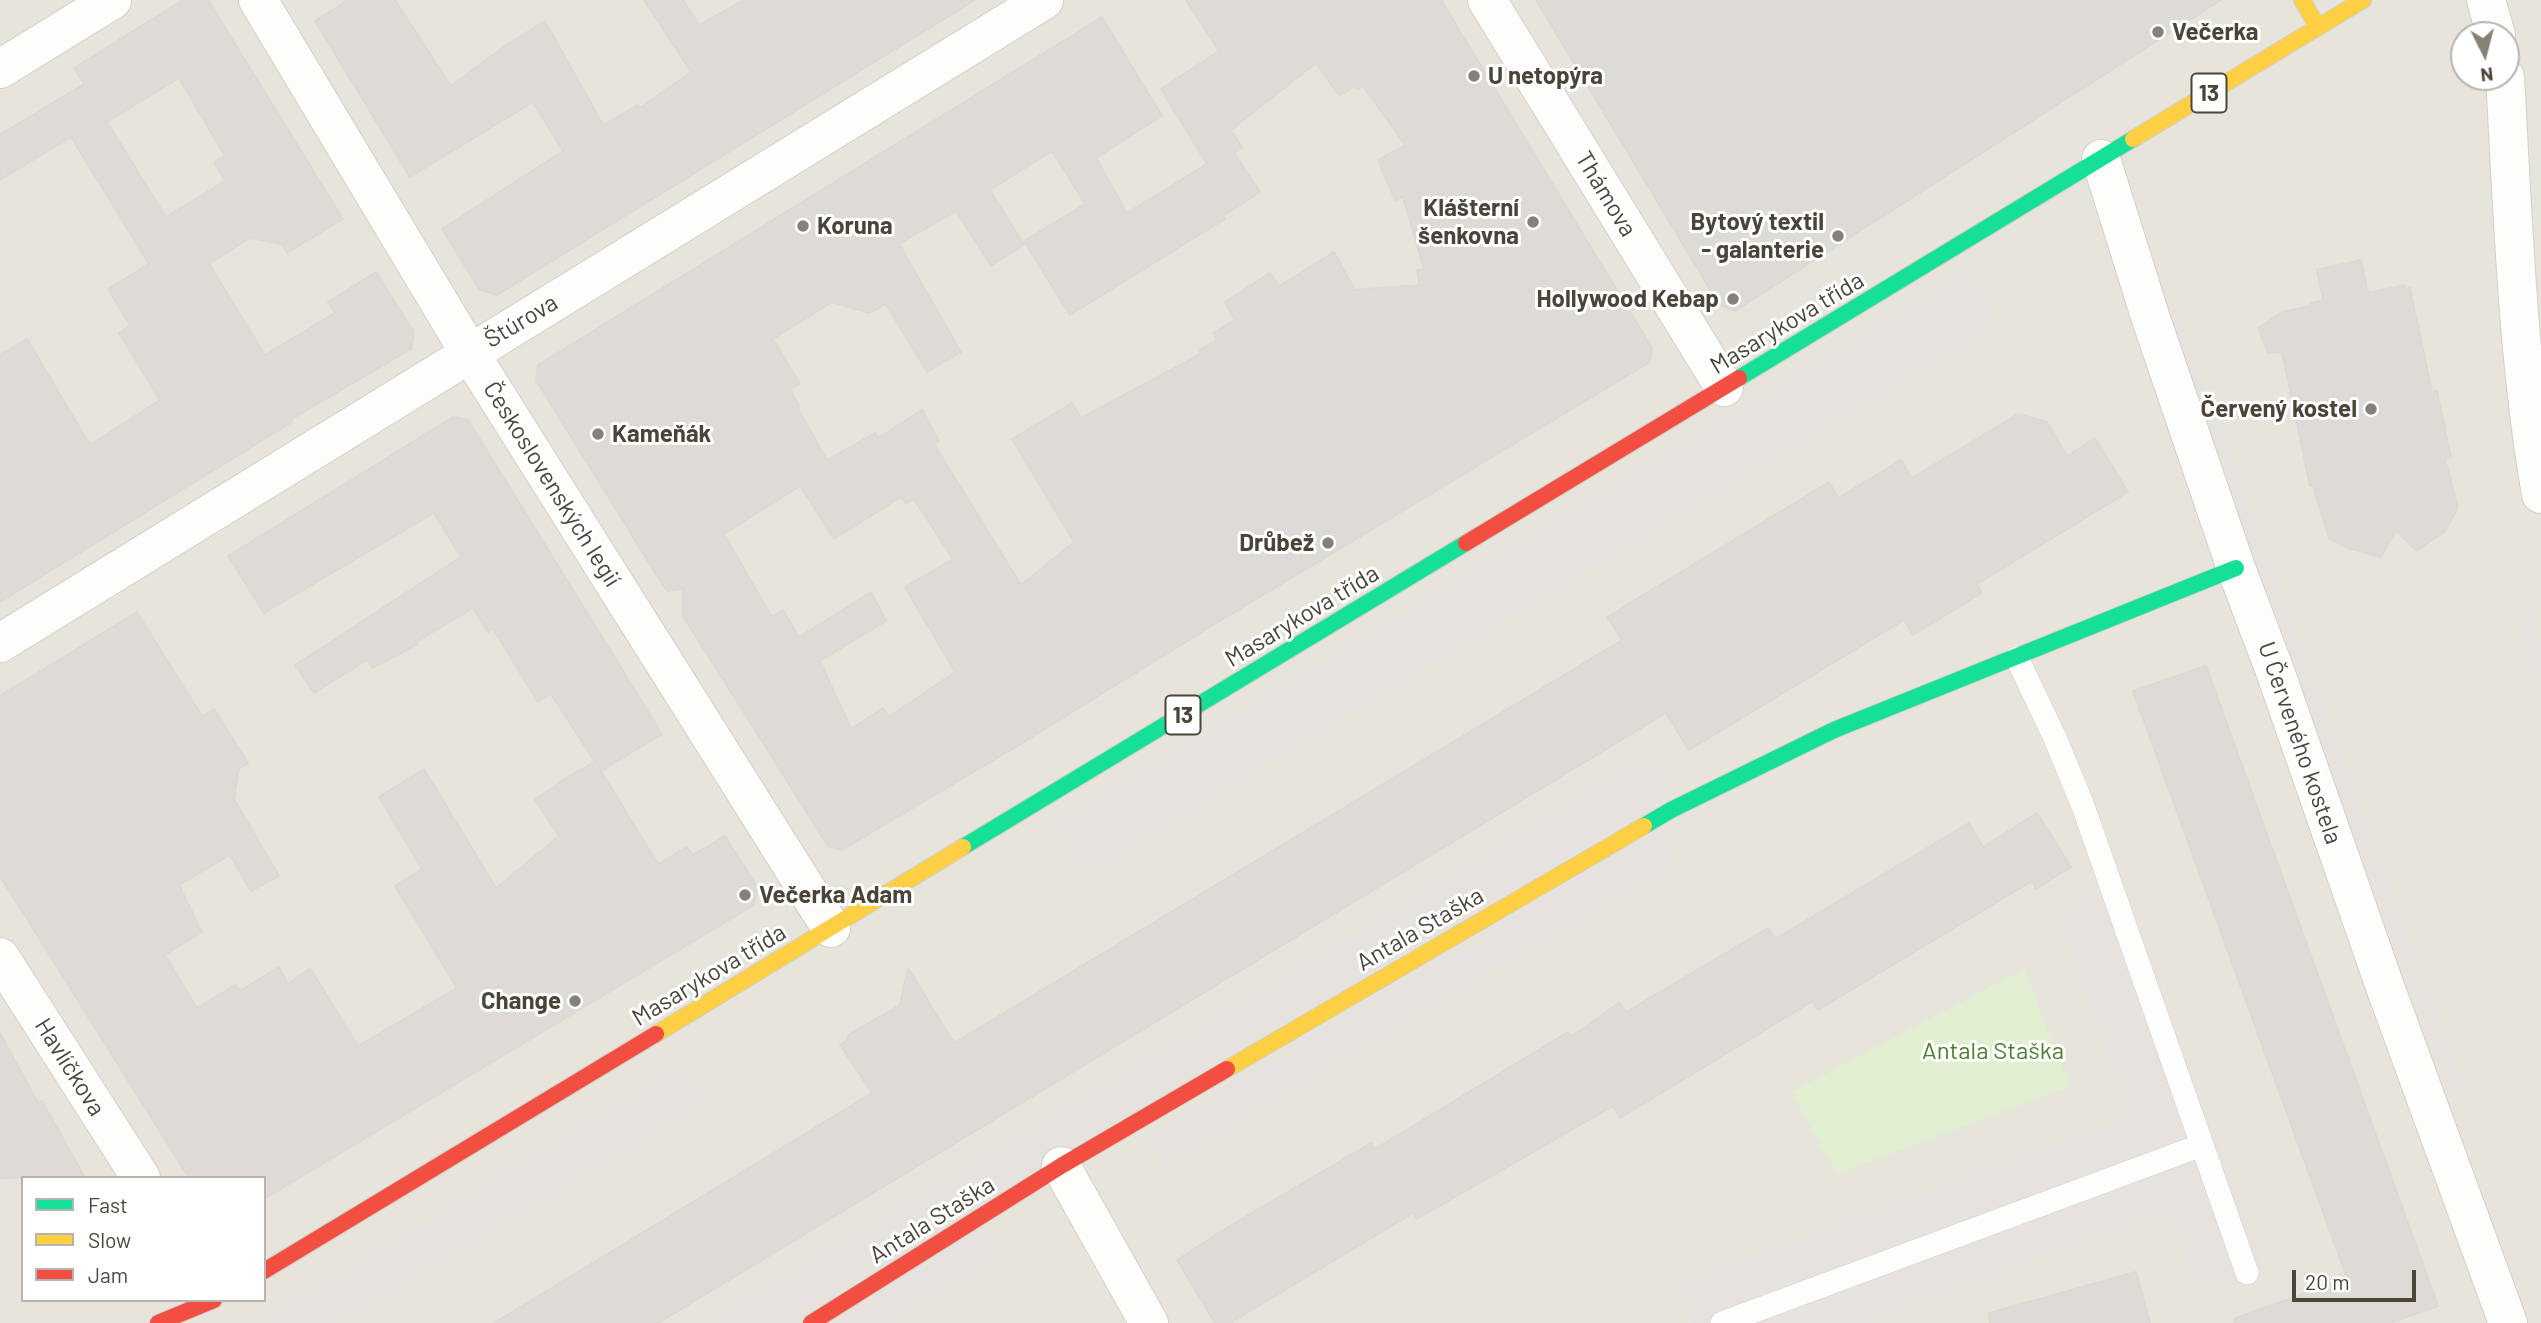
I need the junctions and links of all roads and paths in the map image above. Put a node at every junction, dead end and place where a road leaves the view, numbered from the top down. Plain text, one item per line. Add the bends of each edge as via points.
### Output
1 (112, 0) edge
2 (258, 0) edge
3 (1044, 0) edge
4 (1487, 0) edge
5 (2302, 0) edge
6 (2363, 0) edge
7 (2486, 0) edge
8 (2492, 21) edge
9 (2317, 26) junction
10 (0, 69) edge
11 (2506, 91) edge
12 (2101, 159) junction
13 (469, 352) junction
14 (1724, 387) junction
15 (2541, 494) edge
16 (2236, 568) junction
17 (0, 643) edge
18 (2017, 658) junction
19 (831, 928) junction
20 (0, 957) edge
21 (2202, 1145) junction
22 (1061, 1166) junction
23 (140, 1176) edge
24 (266, 1270) edge
25 (2247, 1273) dead end
26 (210, 1302) edge
27 (212, 1302) edge
28 (213, 1302) edge
29 (158, 1323) edge
30 (184, 1323) edge
31 (192, 1323) edge
32 (811, 1323) edge
33 (1149, 1323) edge
34 (1722, 1323) edge
35 (2508, 1323) edge

1 - 10 street
2 - 13 street, Československých legií
3 - 13 street, Štúrova
4 - 14 street, Thámova
5 - 9 main road
6 - 9 main road, Masarykova třída / 13
7 - 8 street
9 - 12 main road, Masarykova třída / 13
11 - 15 street via 2518,291
12 - 14 main road, Masarykova třída / 13
12 - 16 street, U Červeného kostela
13 - 17 street, Štúrova
13 - 19 street, Československých legií
14 - 19 main road, Masarykova třída / 13
16 - 18 main road, Antala Staška
16 - 35 street, U Červeného kostela
18 - 21 lane via 2083,806
18 - 22 main road, Antala Staška via 1834,730 1671,810
19 - 24 main road, Masarykova třída / 13
20 - 23 street, Havlíčkova
21 - 25 lane
21 - 34 lane
22 - 32 main road, Antala Staška
22 - 33 street
26 - 29 main road
27 - 30 main road
28 - 31 main road

